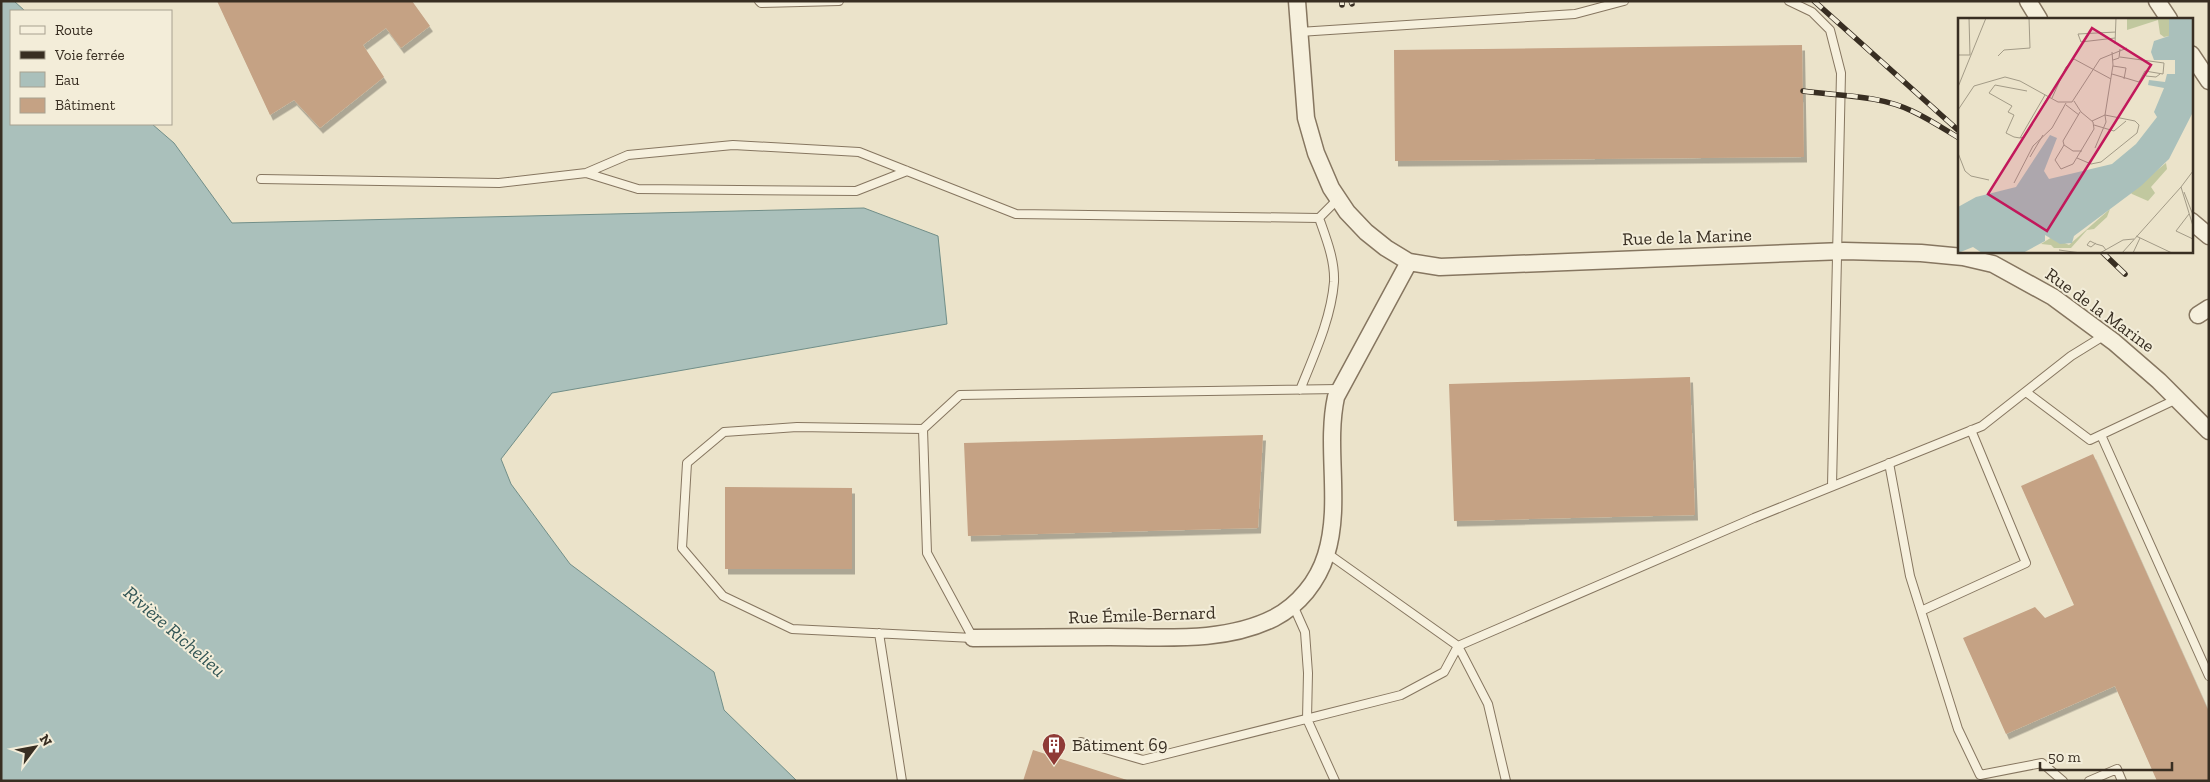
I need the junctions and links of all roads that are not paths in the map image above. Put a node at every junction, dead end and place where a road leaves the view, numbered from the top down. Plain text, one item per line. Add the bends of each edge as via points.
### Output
1 (759, 1) edge
2 (839, 1) edge
3 (1297, 1) edge
4 (1624, 1) edge
5 (1789, 1) edge
6 (2028, 1) edge
7 (2157, 1) edge
8 (2039, 18) edge
9 (2167, 18) edge
10 (1299, 32) junction
11 (2192, 56) edge
12 (2209, 81) edge
13 (907, 171) junction
14 (586, 174) junction
15 (261, 179) dead end
16 (1338, 199) junction
17 (1319, 218) junction
18 (2192, 222) edge
19 (2209, 236) edge
20 (1837, 252) junction
21 (1409, 262) junction
22 (2105, 335) junction
23 (1339, 389) junction
24 (1300, 390) junction
25 (2026, 392) junction
26 (2177, 398) junction
27 (923, 430) junction
28 (1971, 430) junction
29 (2209, 431) edge
30 (2101, 435) junction
31 (1889, 463) junction
32 (1832, 486) junction
33 (1327, 553) junction
34 (1293, 605) junction
35 (1921, 611) junction
36 (879, 633) junction
37 (973, 638) junction
38 (1458, 646) junction
39 (2209, 676) edge
40 (1307, 719) junction
41 (1080, 742) dead end
42 (902, 781) edge
43 (1335, 781) edge
44 (1506, 781) edge
45 (2063, 781) edge
46 (2089, 781) edge
47 (2122, 781) edge

1 - 2 lane via 761,4
3 - 10 street, Rue de la Marine
4 - 10 lane via 1575,14
5 - 20 lane via 1812,12 1830,30 1842,73
6 - 8 street
7 - 9 street
10 - 16 street, Rue de la Marine via 1306,118 1316,153
11 - 12 street
13 - 14 lane via 856,191 638,189
13 - 14 lane via 859,152 733,145 628,155
13 - 17 lane via 1016,214
14 - 15 lane via 499,183
16 - 17 lane
16 - 21 street, Rue de la Marine via 1366,232
17 - 24 lane via 1330,247 1334,281 1323,333
18 - 19 street
20 - 21 street, Rue de la Marine via 1440,267
20 - 22 street, Rue de la Marine via 1921,253 1993,264 2052,297
20 - 32 lane
21 - 23 street, Rue Émile-Bernard
22 - 25 lane via 2071,356
22 - 26 street, Rue de la Marine
23 - 24 lane
23 - 33 street, Rue Émile-Bernard via 1332,413 1332,508
24 - 27 lane via 960,395
25 - 28 lane via 1982,426
25 - 30 lane via 2090,440
26 - 29 street, Rue de la Marine
26 - 30 lane
27 - 36 lane via 797,427 724,432 687,462 682,548 723,596 792,629
27 - 37 lane via 927,553
28 - 31 lane
28 - 35 lane via 2026,563
30 - 39 lane
31 - 32 lane
31 - 35 lane via 1910,576
32 - 38 lane
33 - 34 street, Rue Émile-Bernard via 1320,573
33 - 38 lane
34 - 37 street, Rue Émile-Bernard via 1256,626 1202,636
34 - 40 lane via 1305,632
35 - 45 lane via 1958,729 1980,775 2042,764
36 - 37 lane
36 - 42 lane
38 - 40 lane via 1444,672 1401,695
38 - 44 lane via 1488,704
40 - 41 lane via 1143,760
40 - 43 lane
46 - 47 lane via 2116,768

